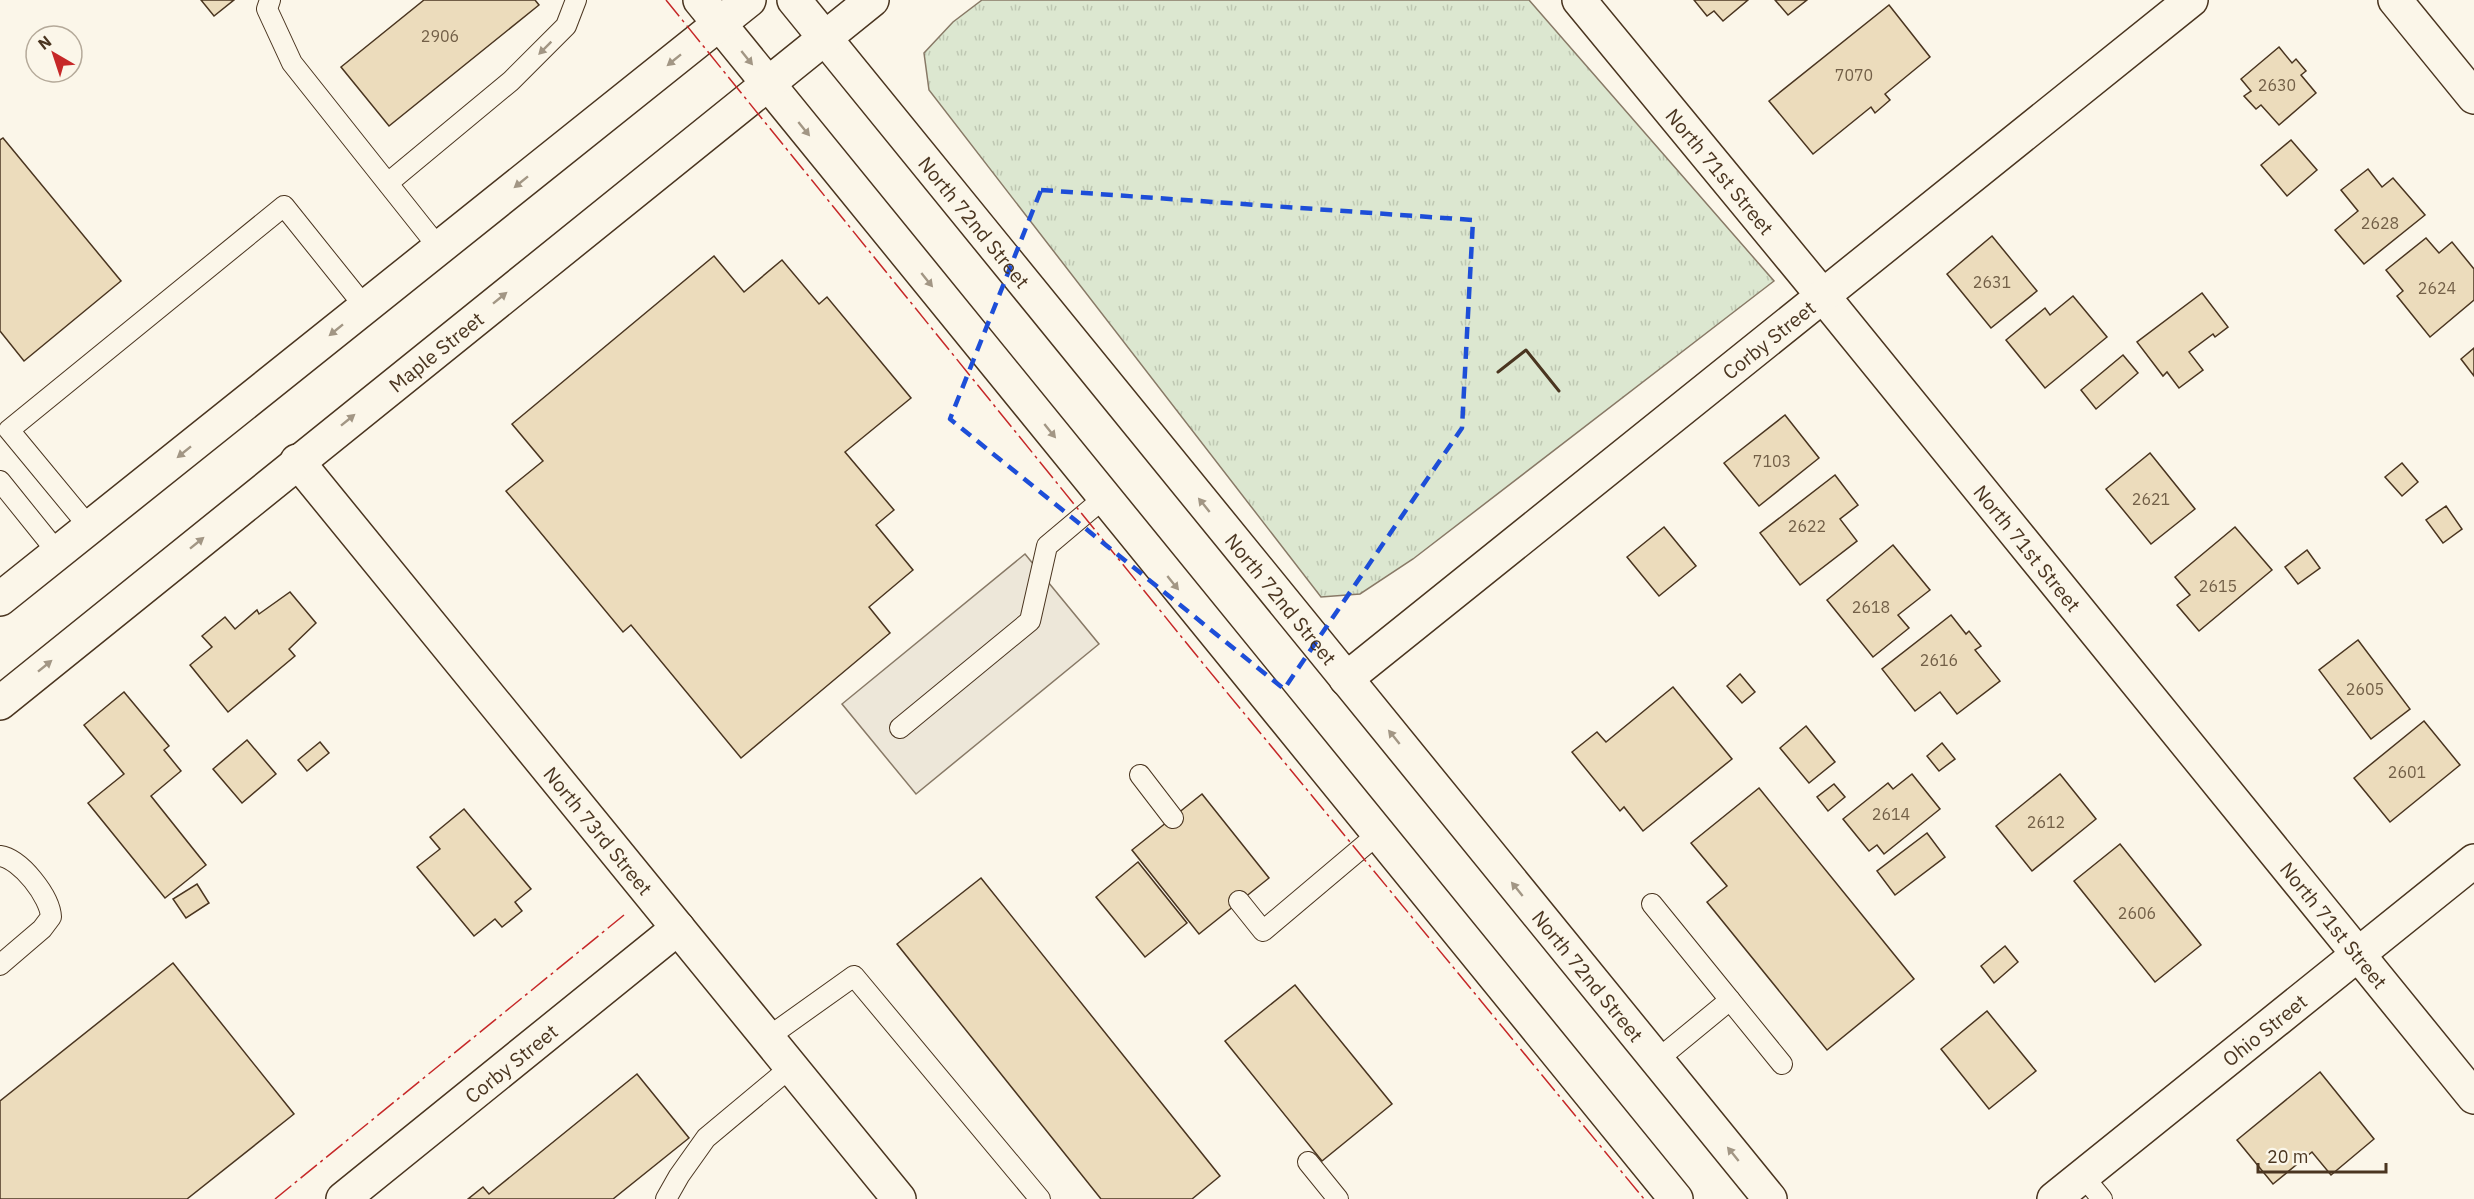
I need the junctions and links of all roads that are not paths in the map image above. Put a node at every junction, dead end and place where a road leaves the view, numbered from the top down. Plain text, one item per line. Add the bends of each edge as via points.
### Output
1 (270, 0) edge
2 (576, 0) edge
3 (749, 0) edge
4 (794, 0) edge
5 (872, 0) edge
6 (1579, 0) edge
7 (2191, 0) edge
8 (2395, 0) edge
9 (710, 12) edge
10 (825, 38) junction
11 (767, 83) junction
12 (2474, 97) edge
13 (388, 183) junction
14 (440, 248) junction
15 (1823, 296) junction
16 (365, 307) junction
17 (297, 461) junction
18 (0, 481) edge
19 (1104, 498) junction
20 (90, 528) junction
21 (58, 553) junction
22 (0, 599) edge
23 (1346, 679) junction
24 (0, 703) edge
25 (900, 728) dead end
26 (1140, 775) dead end
27 (1173, 818) dead end
28 (1378, 834) junction
29 (0, 856) edge
30 (2474, 861) edge
31 (1239, 901) dead end
32 (1652, 904) dead end
33 (678, 928) junction
34 (2358, 955) junction
35 (0, 965) edge
36 (1730, 1000) junction
37 (768, 1038) junction
38 (1657, 1060) junction
39 (1782, 1064) dead end
40 (791, 1067) junction
41 (2474, 1097) edge
42 (1308, 1162) dead end
43 (2092, 1187) edge
44 (343, 1199) edge
45 (666, 1199) edge
46 (899, 1199) edge
47 (1040, 1199) edge
48 (1338, 1199) edge
49 (1676, 1199) edge
50 (1770, 1199) edge
51 (2054, 1199) edge

1 - 13 lane via 267,9 292,63
2 -> 13 lane via 566,26 511,81
3 - 9 main road
4 - 10 main road, North 72nd Street
5 - 10 main road, Maple Street
6 - 15 main road, North 71st Street
7 - 15 main road, Corby Street
8 - 12 main road
9 -> 11 main road
9 -> 14 main road
10 - 11 main road, Maple Street
23 -> 10 main road, North 72nd Street
17 -> 11 main road, Maple Street
11 -> 19 main road
13 - 14 lane
14 - 16 main road
15 - 23 main road, Corby Street
15 - 34 main road, North 71st Street
16 -> 20 main road
16 - 20 lane via 284,206 9,430
24 -> 17 main road, Maple Street
17 - 33 main road, North 73rd Street
18 - 21 lane
19 - 25 lane via 1047,546 1030,621
19 -> 28 main road
20 - 21 main road
21 - 22 main road
38 -> 23 main road, North 72nd Street
26 - 27 lane
28 - 31 lane via 1263,931
28 - 49 main road
29 - 35 lane via 15,861 51,908 51,917 42,929
30 - 34 main road, Ohio Street
32 - 36 lane
33 - 37 main road, North 73rd Street
33 - 44 main road, Corby Street
34 - 41 main road, North 71st Street
34 - 43 main road, Ohio Street
36 - 38 lane
36 - 39 lane
37 - 40 main road, North 73rd Street
37 - 47 lane via 854,976
50 -> 38 main road, North 72nd Street
40 - 45 lane via 706,1138
40 - 46 main road, North 73rd Street
42 - 48 lane
43 - 51 main road, Ohio Street

